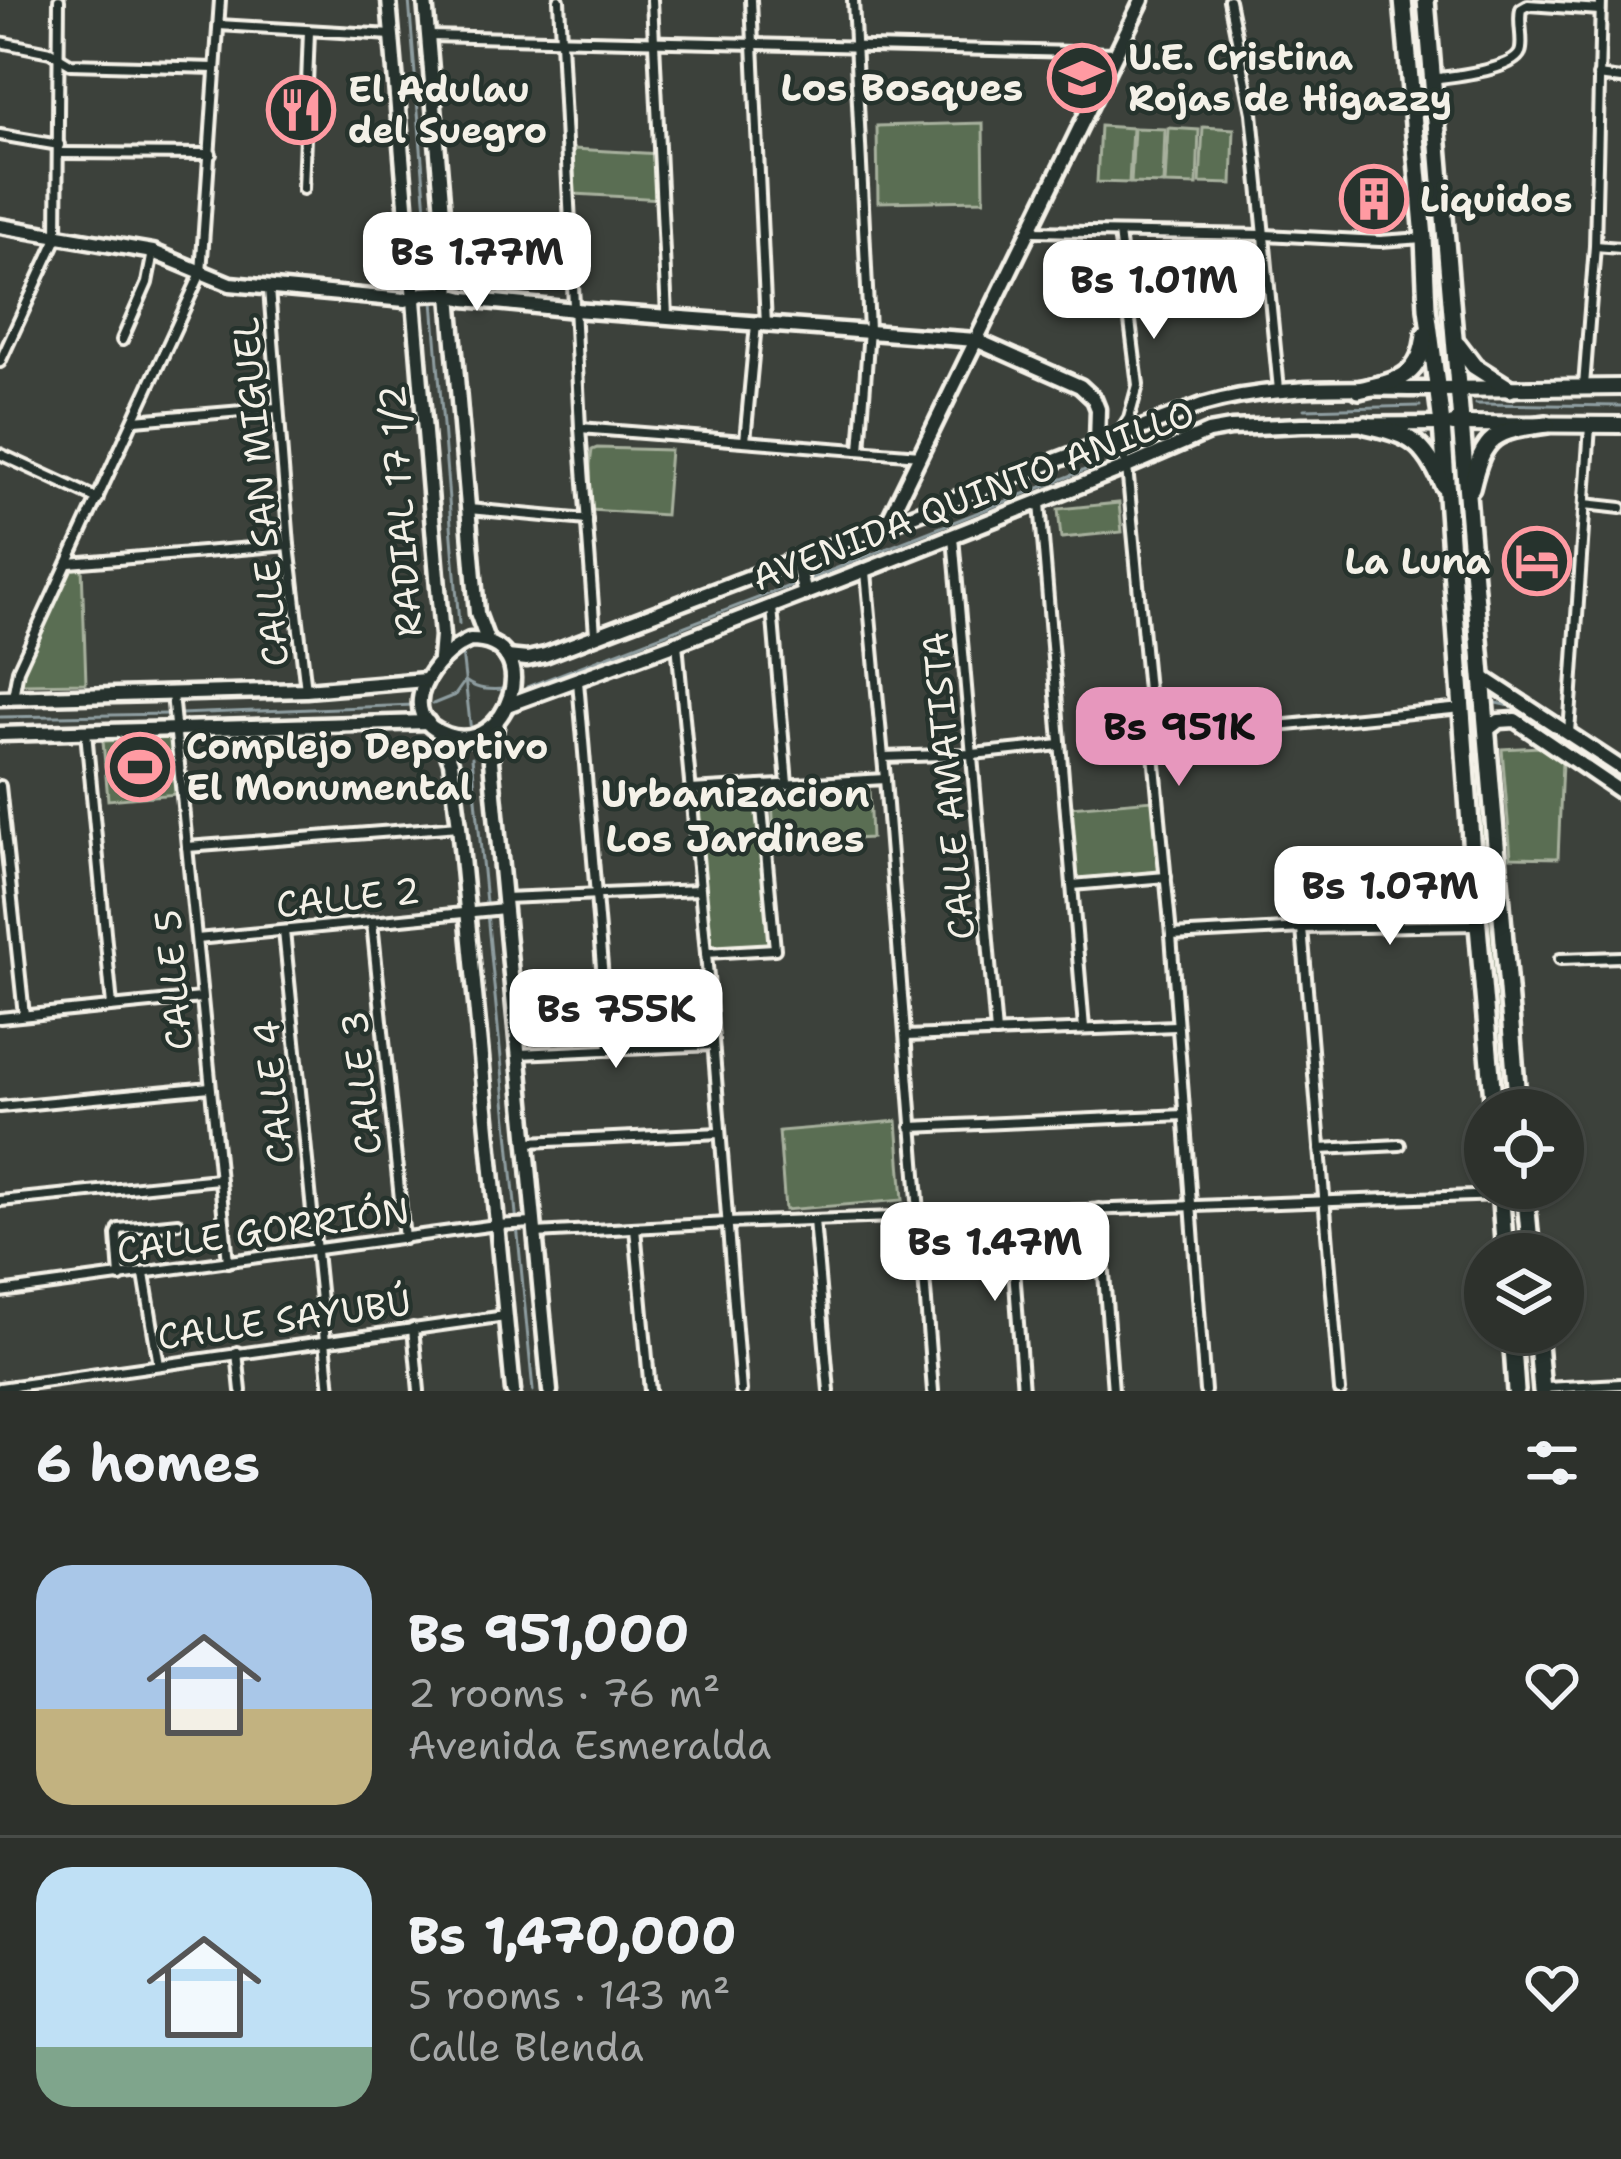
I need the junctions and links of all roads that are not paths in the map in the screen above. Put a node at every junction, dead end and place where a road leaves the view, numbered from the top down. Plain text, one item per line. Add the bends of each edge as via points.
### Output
1 (59, 0) edge
2 (220, 0) edge
3 (389, 0) edge
4 (425, 0) edge
5 (559, 0) edge
6 (652, 0) edge
7 (752, 0) edge
8 (853, 0) edge
9 (1142, 0) edge
10 (1229, 0) edge
11 (1403, 0) edge
12 (1426, 0) edge
13 (1600, 5) edge
14 (219, 25) junction
15 (309, 31) junction
16 (393, 35) junction
17 (429, 36) junction
18 (561, 39) junction
19 (0, 42) edge
20 (654, 42) junction
21 (754, 44) junction
22 (855, 46) junction
23 (1116, 53) junction
24 (57, 56) junction
25 (215, 68) junction
26 (1598, 76) junction
27 (1432, 79) junction
28 (1621, 79) edge
29 (0, 135) edge
30 (60, 149) junction
31 (211, 154) junction
32 (303, 189) dead end
33 (0, 226) edge
34 (1029, 231) junction
35 (1119, 233) junction
36 (1265, 235) junction
37 (58, 238) junction
38 (1424, 238) junction
39 (1594, 246) junction
40 (1621, 248) edge
41 (153, 252) junction
42 (200, 273) junction
43 (268, 289) junction
44 (452, 296) junction
45 (415, 297) junction
46 (1427, 308) junction
47 (574, 310) junction
48 (667, 317) junction
49 (761, 325) junction
50 (869, 330) junction
51 (122, 340) dead end
52 (976, 340) junction
53 (1456, 342) junction
54 (0, 362) edge
55 (1621, 387) edge
56 (1510, 388) junction
57 (1584, 388) junction
58 (1438, 389) junction
59 (1458, 389) junction
60 (1279, 390) junction
61 (1359, 390) junction
62 (278, 408) junction
63 (134, 420) junction
64 (1451, 424) junction
65 (1547, 424) junction
66 (1590, 424) junction
67 (1366, 425) junction
68 (1621, 425) edge
69 (580, 428) junction
70 (1118, 435) junction
71 (745, 441) junction
72 (1097, 443) junction
73 (860, 451) junction
74 (0, 454) edge
75 (920, 455) junction
76 (1127, 467) junction
77 (1447, 496) junction
78 (98, 499) junction
79 (1040, 501) junction
80 (1468, 502) junction
81 (1585, 504) junction
82 (1621, 508) edge
83 (468, 509) junction
84 (587, 520) junction
85 (886, 524) junction
86 (952, 536) junction
87 (289, 545) junction
88 (796, 559) junction
89 (68, 563) junction
90 (866, 570) junction
91 (806, 593) junction
92 (772, 607) junction
93 (595, 636) junction
94 (487, 640) junction
95 (677, 643) junction
96 (507, 658) junction
97 (440, 659) junction
98 (1481, 676) junction
99 (425, 680) junction
100 (578, 680) junction
101 (305, 690) junction
102 (172, 694) junction
103 (6, 697) edge
104 (507, 705) junction
105 (1462, 708) junction
106 (497, 720) junction
107 (428, 722) junction
108 (175, 729) junction
109 (1486, 731) junction
110 (86, 732) junction
111 (440, 733) junction
112 (1569, 733) junction
113 (0, 734) edge
114 (1153, 738) junction
115 (1060, 745) junction
116 (973, 754) junction
117 (883, 757) junction
118 (1621, 768) edge
119 (885, 779) junction
120 (787, 784) junction
121 (0, 786) edge
122 (760, 786) junction
123 (691, 790) junction
124 (1621, 792) edge
125 (459, 826) junction
126 (1471, 837) junction
127 (1494, 838) junction
128 (188, 847) junction
129 (1473, 868) junction
130 (1497, 872) junction
131 (1166, 877) junction
132 (1072, 885) junction
133 (700, 890) junction
134 (596, 895) junction
135 (500, 906) junction
136 (469, 912) junction
137 (372, 922) junction
138 (1477, 926) junction
139 (1302, 928) junction
140 (284, 931) junction
141 (1171, 935) junction
142 (197, 939) junction
143 (706, 953) junction
144 (1621, 957) edge
145 (1560, 958) dead end
146 (202, 998) junction
147 (112, 1006) junction
148 (24, 1015) junction
149 (0, 1018) edge
150 (1176, 1026) junction
151 (1084, 1028) junction
152 (995, 1033) junction
153 (906, 1036) junction
154 (712, 1045) junction
155 (609, 1050) junction
156 (519, 1054) junction
157 (211, 1087) junction
158 (1492, 1089) edge
159 (1516, 1089) edge
160 (0, 1107) edge
161 (1184, 1115) junction
162 (911, 1127) junction
163 (720, 1133) junction
164 (526, 1142) junction
165 (1400, 1145) dead end
166 (1320, 1149) junction
167 (218, 1179) junction
168 (1464, 1193) edge
169 (0, 1201) edge
170 (1325, 1202) junction
171 (1190, 1206) junction
172 (1099, 1209) junction
173 (1010, 1214) junction
174 (919, 1216) junction
175 (814, 1220) junction
176 (178, 1223) dead end
177 (728, 1223) junction
178 (499, 1225) junction
179 (531, 1226) junction
180 (635, 1228) junction
181 (404, 1239) junction
182 (316, 1251) junction
183 (228, 1262) junction
184 (144, 1274) junction
185 (120, 1277) junction
186 (0, 1292) edge
187 (506, 1316) junction
188 (413, 1328) junction
189 (325, 1340) junction
190 (237, 1352) junction
191 (1513, 1353) edge
192 (1539, 1353) edge
193 (159, 1364) junction
194 (1621, 1384) edge
195 (0, 1388) edge
196 (1542, 1389) edge
197 (241, 1391) edge
198 (330, 1391) edge
199 (419, 1391) edge
200 (513, 1391) edge
201 (550, 1391) edge
202 (650, 1391) edge
203 (741, 1391) edge
204 (829, 1391) edge
205 (933, 1391) edge
206 (1024, 1391) edge
207 (1113, 1391) edge
208 (1204, 1391) edge
209 (1340, 1391) edge
210 (1516, 1391) edge

1 - 24 street
2 - 14 street
3 - 16 main road, RADIAL 17 1/2
4 - 17 main road, RADIAL 17 1/2
5 - 18 street
6 - 20 street
7 - 21 street
8 - 22 street
9 - 23 main road
10 - 36 street
11 - 38 highway
12 - 27 highway
13 - 26 street
13 - 27 street via 1528,5 1519,16 1516,60
14 - 15 street
14 - 25 street
15 - 16 street
15 - 32 street
16 - 45 main road, RADIAL 17 1/2
17 - 18 street
17 - 44 main road, RADIAL 17 1/2
18 - 20 street
18 - 47 street
19 - 24 street
20 - 21 street
20 - 48 street
21 - 22 street
21 - 49 street
22 - 23 street
22 - 50 street
23 - 34 main road
24 - 25 street via 70,64
24 - 30 street
25 - 31 street
26 - 28 street
26 - 39 street
27 - 53 highway
29 - 30 street
30 - 31 street
30 - 37 street
31 - 42 street
33 - 37 main road
34 - 35 street
34 - 52 main road
35 - 36 street
35 - 70 street via 1138,385
36 - 38 street
36 - 60 street
37 - 41 main road
37 - 54 street
38 - 46 highway
39 - 40 street
39 - 57 street
41 - 42 main road
41 - 51 street
42 - 43 main road
42 - 63 street
43 - 45 main road
43 - 62 street, CALLE SAN MIGUEL
44 - 45 main road
44 - 47 main road
44 - 83 main road, RADIAL 17 1/2
45 - 97 main road, RADIAL 17 1/2
46 - 58 highway
46 - 61 highway via 1414,368
47 - 48 main road
47 - 69 street
48 - 49 main road
49 - 50 main road
49 - 71 street
50 - 52 main road
50 - 73 street
52 - 72 main road via 1080,386 1097,409
52 - 75 main road
53 - 56 highway via 1474,366
53 - 59 highway
55 - 57 main road, AVENIDA QUINTO ANILLO
56 - 57 main road, AVENIDA QUINTO ANILLO
56 - 59 main road, AVENIDA QUINTO ANILLO
58 - 59 main road, AVENIDA QUINTO ANILLO
58 - 61 main road, AVENIDA QUINTO ANILLO
58 - 64 highway
59 - 64 highway
60 - 61 main road, AVENIDA QUINTO ANILLO
60 - 70 main road, AVENIDA QUINTO ANILLO via 1224,399
62 - 63 street
62 - 87 street, CALLE SAN MIGUEL
63 - 78 street
64 - 65 main road, AVENIDA QUINTO ANILLO
64 - 67 main road, AVENIDA QUINTO ANILLO
64 - 77 highway
64 - 80 highway
65 - 66 main road, AVENIDA QUINTO ANILLO
65 - 80 highway via 1491,440
66 - 68 main road, AVENIDA QUINTO ANILLO
66 - 81 street
67 - 76 main road, AVENIDA QUINTO ANILLO via 1208,432
67 - 77 highway via 1420,446
69 - 71 street
69 - 84 street
70 - 72 main road, AVENIDA QUINTO ANILLO
70 - 76 street
71 - 73 street
72 - 85 main road, AVENIDA QUINTO ANILLO
73 - 75 street
74 - 78 street
75 - 85 main road
76 - 79 main road, AVENIDA QUINTO ANILLO
76 - 114 street
77 - 105 highway
78 - 89 street
79 - 86 main road, AVENIDA QUINTO ANILLO
79 - 115 street
80 - 98 highway
81 - 82 street
81 - 112 street
83 - 84 street
83 - 94 main road, RADIAL 17 1/2 via 477,613
84 - 93 street
85 - 88 main road, AVENIDA QUINTO ANILLO
86 - 90 main road, AVENIDA QUINTO ANILLO
86 - 116 street, CALLE AMATISTA
87 - 89 street
87 - 101 street, CALLE SAN MIGUEL
88 - 91 main road
88 - 93 main road, AVENIDA QUINTO ANILLO
89 - 103 street
90 - 91 main road, AVENIDA QUINTO ANILLO
90 - 117 street
91 - 92 main road, AVENIDA QUINTO ANILLO
92 - 95 main road, AVENIDA QUINTO ANILLO
92 - 120 street
93 - 96 main road, AVENIDA QUINTO ANILLO
94 - 96 main road
94 - 97 main road via 470,640
95 - 100 main road, AVENIDA QUINTO ANILLO
95 - 123 street
96 - 104 main road via 514,679
97 - 99 main road
98 - 109 highway
98 - 112 main road
99 - 101 main road
99 - 107 main road via 421,710
100 - 104 main road, AVENIDA QUINTO ANILLO
100 - 134 street
101 - 102 main road
102 - 103 main road
102 - 108 street, CALLE 5
104 - 106 main road
105 - 114 street
105 - 126 highway
106 - 111 main road via 475,736
106 - 135 main road via 490,761
107 - 108 main road
107 - 111 main road
108 - 110 main road
108 - 128 street, CALLE 5
109 - 124 main road via 1516,720
109 - 127 highway
110 - 113 main road
110 - 147 street
111 - 125 main road
112 - 118 main road
114 - 131 street
115 - 116 street
115 - 132 street
116 - 117 street
116 - 152 street, CALLE AMATISTA
117 - 119 street
119 - 120 street
119 - 153 street
120 - 122 street
121 - 148 street
122 - 123 street
122 - 143 street via 775,949
123 - 133 street
125 - 128 street
125 - 136 main road
126 - 127 highway via 1484,847
126 - 129 highway
127 - 130 highway
128 - 142 street, CALLE 5
129 - 130 highway via 1484,860
129 - 138 highway
130 - 159 highway
131 - 132 street
131 - 141 street
132 - 151 street
133 - 134 street, CALLE 2
133 - 143 street
134 - 135 street, CALLE 2
134 - 155 street
135 - 136 street, CALLE 2
135 - 156 main road
136 - 137 street, CALLE 2
136 - 178 main road
137 - 140 street, CALLE 2
137 - 181 street, CALLE 3
138 - 139 street
138 - 158 highway
139 - 141 street
139 - 166 street
140 - 142 street, CALLE 2
140 - 182 street, CALLE 4
141 - 150 street
142 - 146 street, CALLE 5
143 - 154 street
144 - 145 street
146 - 147 street
146 - 157 street, CALLE 5
147 - 148 street
148 - 149 street
150 - 151 street
150 - 161 street
151 - 152 street
152 - 153 street
153 - 162 street
154 - 155 street
154 - 163 street
155 - 156 street
156 - 164 main road
157 - 160 street
157 - 167 street, CALLE 5
161 - 162 street
161 - 171 street
162 - 174 street
163 - 164 street
163 - 177 street
164 - 179 main road
165 - 166 street
166 - 170 street
167 - 169 street
167 - 183 street, CALLE 5
168 - 170 street, CALLE GORRIÓN
170 - 171 street, CALLE GORRIÓN
170 - 209 street
171 - 172 street, CALLE GORRIÓN
171 - 208 street
172 - 173 street, CALLE GORRIÓN
172 - 207 street
173 - 174 street, CALLE GORRIÓN
173 - 206 street
174 - 175 street, CALLE GORRIÓN
174 - 205 street
175 - 177 street, CALLE GORRIÓN
175 - 204 street
176 - 185 street via 119,1229
177 - 180 street, CALLE GORRIÓN
177 - 203 street
178 - 179 street, CALLE GORRIÓN
178 - 181 street, CALLE GORRIÓN
178 - 187 main road
179 - 180 street, CALLE GORRIÓN
179 - 201 main road
180 - 202 street
181 - 182 street, CALLE GORRIÓN
182 - 183 street, CALLE GORRIÓN
182 - 189 street, CALLE 4
183 - 184 street, CALLE GORRIÓN
184 - 185 street, CALLE GORRIÓN
184 - 193 street
185 - 186 street, CALLE GORRIÓN
187 - 188 street, CALLE SAYUBÚ
187 - 200 main road
188 - 189 street, CALLE SAYUBÚ
188 - 199 street
189 - 190 street, CALLE SAYUBÚ
189 - 198 street, CALLE 4
190 - 193 street, CALLE SAYUBÚ
190 - 197 street
191 - 210 highway
192 - 196 highway
193 - 195 street, CALLE SAYUBÚ
194 - 196 street

